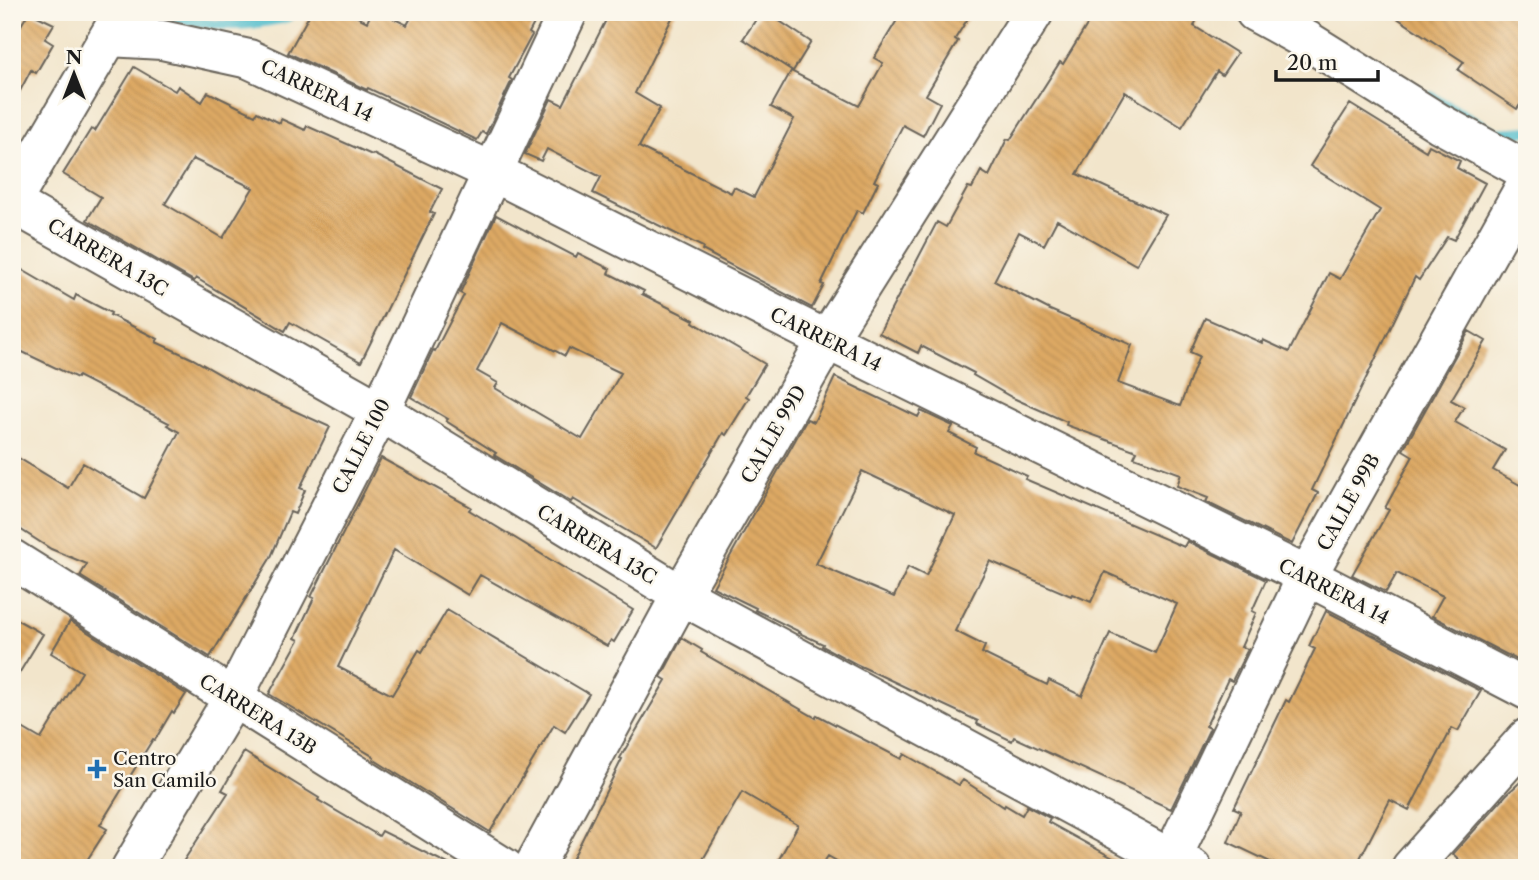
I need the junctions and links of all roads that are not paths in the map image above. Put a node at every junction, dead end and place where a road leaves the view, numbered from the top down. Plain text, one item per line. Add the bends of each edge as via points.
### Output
1 (568, 12) edge
2 (1034, 12) edge
3 (1255, 12) edge
4 (115, 26) edge
5 (494, 172) junction
6 (1526, 173) edge
7 (12, 202) edge
8 (827, 340) junction
9 (380, 411) junction
10 (12, 559) edge
11 (1307, 576) junction
12 (681, 595) junction
13 (1527, 690) edge
14 (233, 698) junction
15 (1527, 738) edge
16 (1177, 865) edge
17 (131, 868) edge
18 (505, 868) edge
19 (533, 868) edge
20 (1411, 868) edge

1 - 5 street, CALLE 100
2 - 8 street, CALLE 99D
3 - 6 street
4 - 5 street, CARRERA 14 via 249,59
4 - 7 street
5 - 8 street, CARRERA 14
5 - 9 street, CALLE 100
6 - 11 street, CALLE 99B
7 - 9 street, CARRERA 13C
8 - 11 street, CARRERA 14
8 - 12 street, CALLE 99D
9 - 12 street, CARRERA 13C
9 - 14 street, CALLE 100
10 - 14 street, CARRERA 13B
11 - 13 street, CARRERA 14
11 - 16 street, CALLE 99B
12 - 16 street, CARRERA 13C
12 - 19 street, CALLE 99D
14 - 17 street, CALLE 100
14 - 18 street, CARRERA 13B
15 - 20 street

